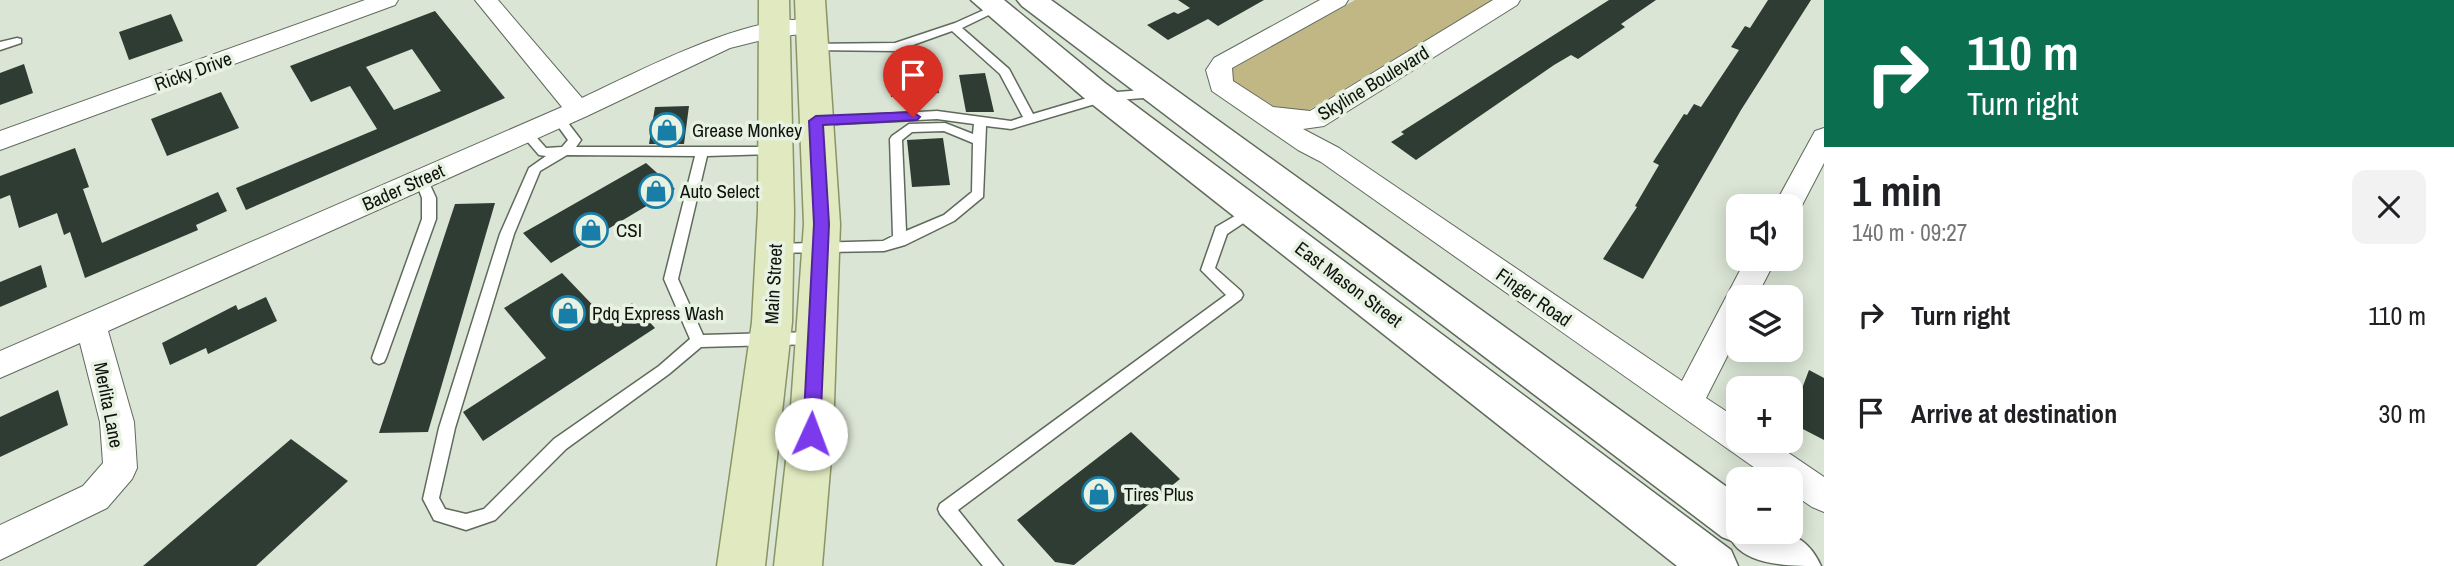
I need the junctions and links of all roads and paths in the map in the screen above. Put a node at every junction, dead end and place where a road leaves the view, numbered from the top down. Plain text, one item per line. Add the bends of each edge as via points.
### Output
1 (387, 0) edge
2 (486, 0) edge
3 (1032, 0) edge
4 (1337, 0) edge
5 (1509, 0) edge
6 (990, 4) edge
7 (796, 21) edge
8 (954, 27) junction
9 (17, 41) dead end
10 (0, 46) edge
11 (1157, 93) junction
12 (1104, 97) junction
13 (568, 114) junction
14 (1266, 116) junction
15 (1030, 120) junction
16 (1315, 120) junction
17 (816, 121) junction
18 (981, 121) junction
19 (526, 133) junction
20 (1824, 137) edge
21 (0, 141) edge
22 (979, 141) junction
23 (775, 150) junction
24 (565, 151) junction
25 (702, 152) junction
26 (1331, 155) junction
27 (421, 179) junction
28 (1794, 194) edge
29 (1252, 211) junction
30 (900, 241) junction
31 (821, 248) junction
32 (775, 249) junction
33 (91, 325) junction
34 (1726, 328) edge
35 (816, 337) junction
36 (770, 339) junction
37 (698, 341) junction
38 (379, 358) dead end
39 (0, 365) edge
40 (1687, 403) junction
41 (1726, 430) edge
42 (1761, 453) edge
43 (1824, 496) edge
44 (1726, 513) edge
45 (0, 543) edge
46 (1767, 544) edge
47 (741, 566) edge
48 (798, 566) edge
49 (994, 566) edge
50 (1714, 566) edge
51 (1797, 566) edge

1 - 21 street, Ricky Drive
2 - 13 street
3 - 11 main road, East Mason Street
4 - 14 street, Skyline Boulevard via 1223,62 1218,70 1221,85
5 - 16 street, Skyline Boulevard
6 - 8 lane
6 - 12 main road, East Mason Street
7 - 8 lane via 896,47
7 - 13 street, Bader Street via 722,43
7 - 17 main road
7 - 23 main road, Main Street
8 - 15 lane via 1005,72
9 - 10 lane
11 - 12 lane
11 - 44 main road, East Mason Street
12 - 15 lane
12 - 29 main road, East Mason Street
13 - 19 street, Bader Street
13 - 24 lane via 575,140
14 - 16 street, Skyline Boulevard
14 - 26 street, Finger Road
15 - 18 lane via 1011,125
16 - 26 street
17 - 18 lane via 937,115
17 - 31 main road
18 - 22 lane
19 - 24 lane via 543,152
19 - 27 street, Bader Street
20 - 28 street
22 - 30 lane via 978,194 949,218
22 - 30 lane via 945,127 909,128 896,139
23 - 25 lane
23 - 32 main road, Main Street
24 - 25 lane
24 - 37 lane via 535,168 508,234 447,428 430,499 440,515 466,522 489,515 559,444
25 - 37 lane via 671,279
26 - 40 street, Finger Road
27 - 33 street, Bader Street
27 - 38 lane via 429,198 429,219
29 - 49 lane via 1221,231 1208,270 1236,295 946,509
29 - 50 main road, East Mason Street
30 - 31 lane via 873,248
31 - 32 lane
31 - 35 main road
32 - 36 main road, Main Street
33 - 39 street, Bader Street
33 - 45 street, Merlita Lane via 117,422 120,468 95,497
34 - 40 street
35 - 36 lane
35 - 48 main road
36 - 37 lane
36 - 47 main road, Main Street
40 - 41 street, Finger Road
42 - 43 street
46 - 51 main road

